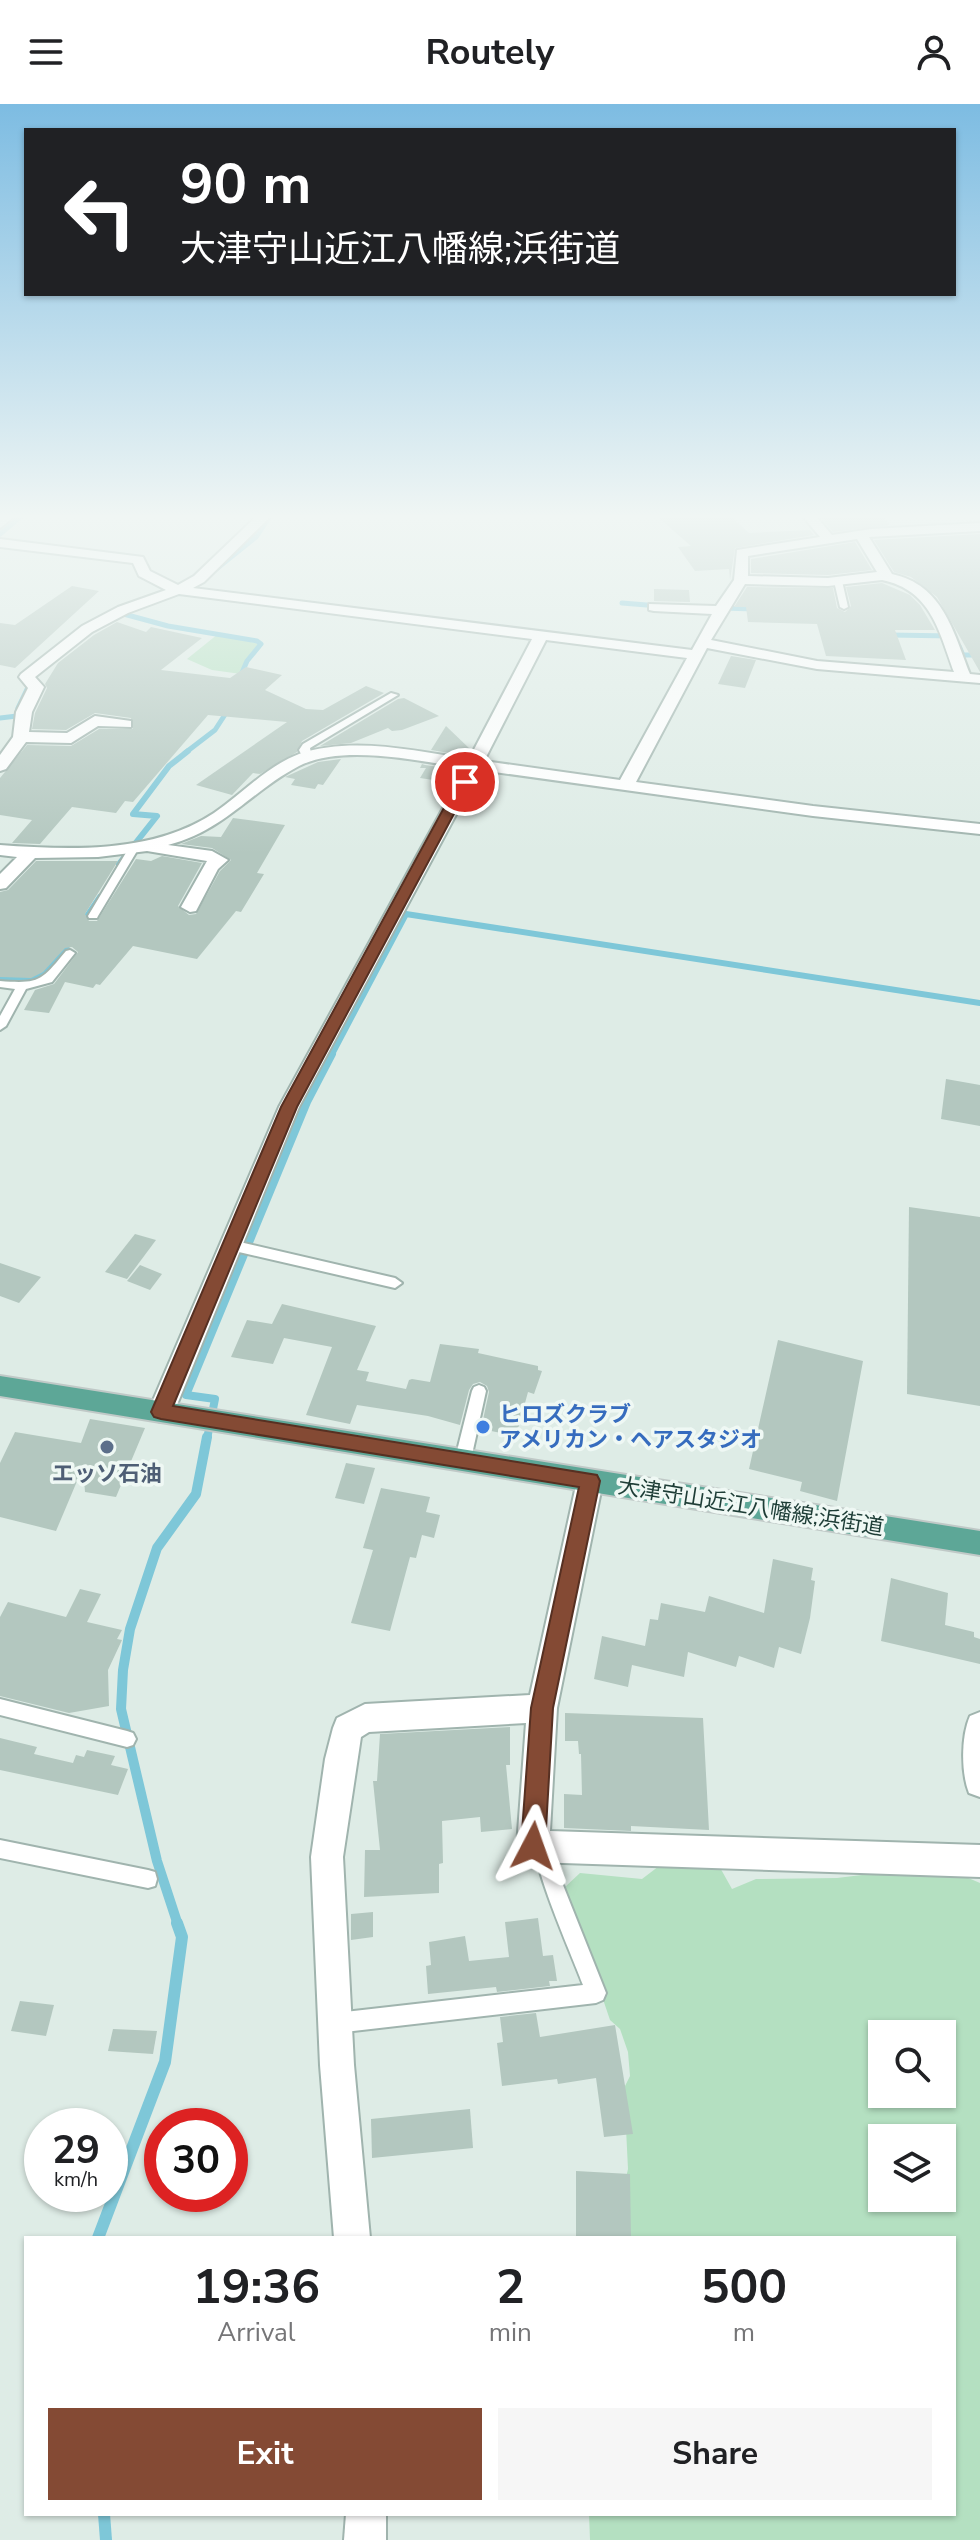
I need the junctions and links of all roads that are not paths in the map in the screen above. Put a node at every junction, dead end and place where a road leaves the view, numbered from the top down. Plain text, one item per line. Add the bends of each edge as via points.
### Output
1 (91, 627) edge
2 (467, 627) edge
3 (712, 627) edge
4 (946, 627) edge
5 (541, 636) junction
6 (699, 649) junction
7 (972, 678) edge
8 (394, 695) dead end
9 (125, 724) dead end
10 (21, 737) junction
11 (307, 758) junction
12 (473, 764) junction
13 (0, 766) edge
14 (625, 786) junction
15 (980, 829) edge
16 (135, 846) junction
17 (0, 850) edge
18 (30, 853) junction
19 (0, 884) edge
20 (190, 907) dead end
21 (93, 916) dead end
22 (70, 953) dead end
23 (0, 984) edge
24 (22, 986) junction
25 (0, 1026) edge
26 (231, 1245) junction
27 (395, 1283) dead end
28 (0, 1386) edge
29 (479, 1391) dead end
30 (161, 1412) junction
31 (463, 1459) junction
32 (590, 1481) junction
33 (980, 1543) edge
34 (0, 1707) edge
35 (542, 1708) junction
36 (980, 1726) edge
37 (127, 1739) dead end
38 (980, 1782) edge
39 (542, 1845) junction
40 (0, 1849) edge
41 (980, 1861) edge
42 (148, 1879) dead end
43 (335, 2024) junction
44 (352, 2236) edge
45 (366, 2516) edge
46 (365, 2540) edge

1 - 10 street via 26,677 36,687 24,712
2 - 5 street
3 - 6 street
4 - 7 street
5 - 6 street
5 - 12 street
6 - 7 street
6 - 14 street
8 - 11 lane via 306,746
9 - 10 street via 95,721 63,740
10 - 13 street
11 - 12 street via 399,754
11 - 16 street via 270,777 208,824
12 - 14 street
12 - 26 street via 289,1107
14 - 15 street
16 - 18 street
16 - 20 street via 219,860
16 - 21 lane
17 - 18 street
18 - 19 street
22 - 24 lane via 48,980
23 - 24 lane
24 - 25 lane
26 - 27 lane
26 - 30 street
28 - 30 main road, 大津守山近江八幡線;浜街道
29 - 31 lane
30 - 31 main road, 大津守山近江八幡線;浜街道
31 - 32 main road, 大津守山近江八幡線;浜街道
32 - 33 main road, 大津守山近江八幡線;浜街道
32 - 35 street
34 - 37 lane
35 - 39 street via 533,1846
35 - 43 street via 365,1718 348,1728 327,1857
36 - 38 street
39 - 41 street
39 - 43 lane via 596,1993
40 - 42 lane
43 - 44 street
45 - 46 street

